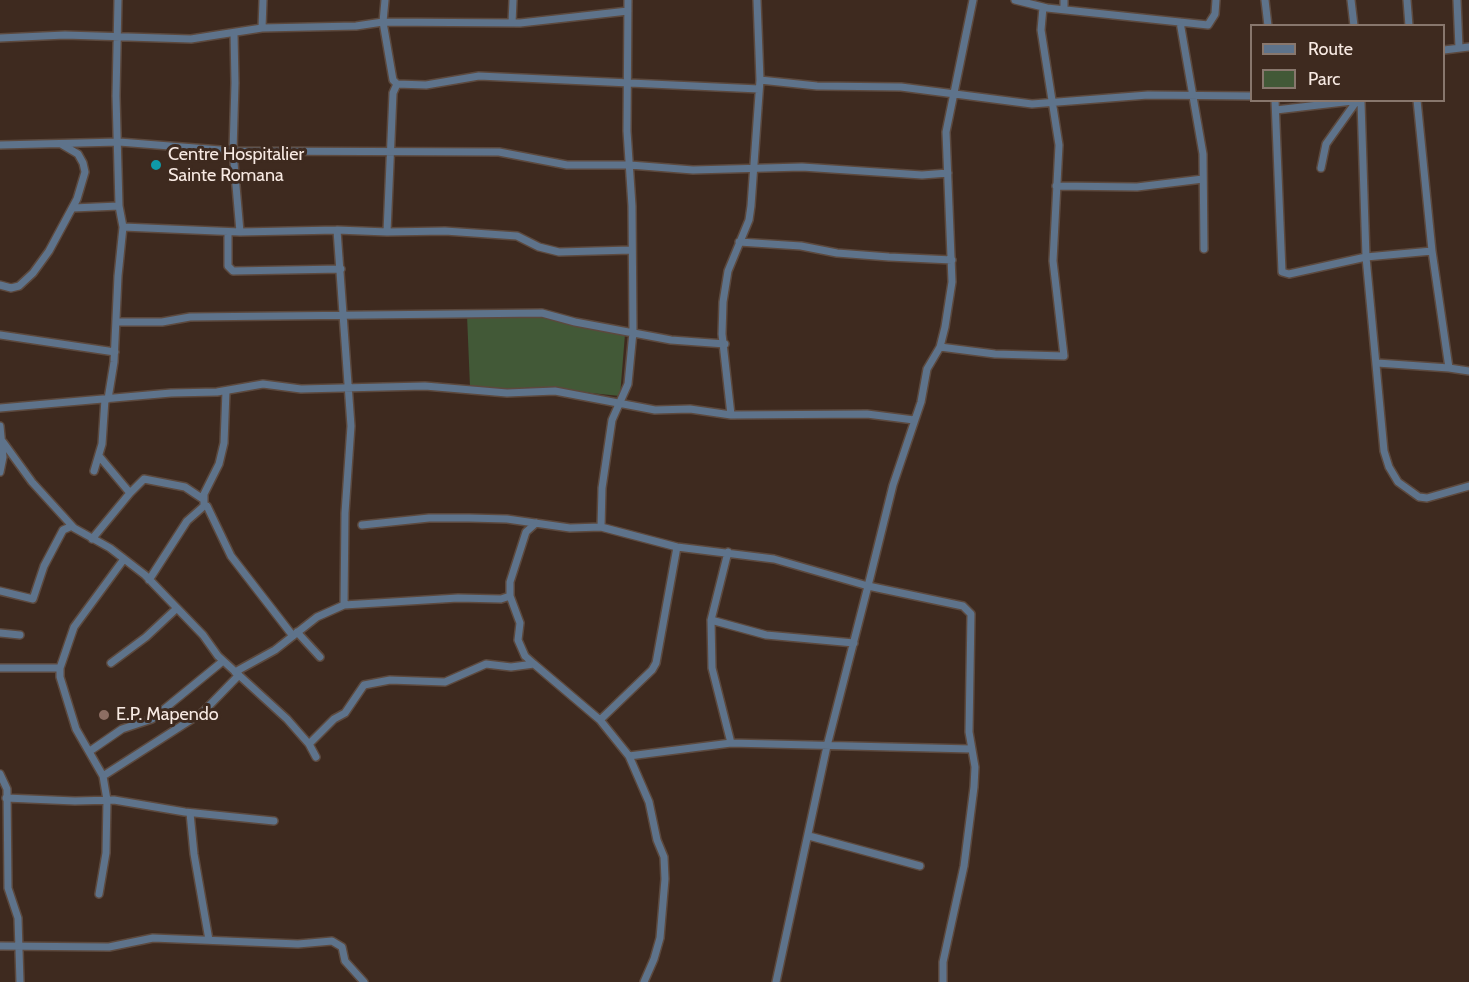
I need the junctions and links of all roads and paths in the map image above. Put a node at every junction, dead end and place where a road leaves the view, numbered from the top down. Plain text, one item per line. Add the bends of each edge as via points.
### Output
1 (118, 0) edge
2 (263, 0) edge
3 (385, 0) edge
4 (513, 0) edge
5 (628, 0) edge
6 (757, 0) edge
7 (973, 0) edge
8 (1015, 0) edge
9 (1064, 0) edge
10 (1216, 0) edge
11 (1265, 0) edge
12 (1351, 0) edge
13 (1407, 0) edge
14 (1457, 0) edge
15 (1043, 7) junction
16 (1064, 9) junction
17 (628, 11) junction
18 (382, 22) junction
19 (1180, 22) junction
20 (512, 23) junction
21 (1268, 24) edge
22 (1354, 24) edge
23 (1410, 24) edge
24 (262, 28) junction
25 (234, 33) junction
26 (117, 37) junction
27 (0, 38) edge
28 (1469, 47) edge
29 (1459, 48) junction
30 (1445, 50) edge
31 (760, 80) junction
32 (627, 82) junction
33 (397, 84) junction
34 (759, 89) junction
35 (954, 94) junction
36 (1192, 95) junction
37 (1250, 96) edge
38 (1275, 102) edge
39 (1359, 102) edge
40 (1417, 102) edge
41 (1051, 103) junction
42 (1276, 110) junction
43 (118, 142) junction
44 (61, 144) junction
45 (0, 145) edge
46 (233, 151) junction
47 (390, 153) junction
48 (630, 165) junction
49 (753, 168) junction
50 (1321, 168) dead end
51 (948, 173) junction
52 (1203, 179) junction
53 (1056, 186) junction
54 (119, 206) junction
55 (73, 208) junction
56 (123, 227) junction
57 (337, 230) junction
58 (228, 232) junction
59 (240, 232) junction
60 (387, 232) junction
61 (739, 242) junction
62 (1204, 249) dead end
63 (631, 250) junction
64 (1432, 251) junction
65 (1366, 257) junction
66 (952, 260) junction
67 (341, 269) junction
68 (0, 285) edge
69 (345, 315) junction
70 (117, 322) junction
71 (633, 332) junction
72 (0, 335) edge
73 (725, 344) junction
74 (940, 347) junction
75 (115, 352) junction
76 (1377, 363) junction
77 (1449, 369) junction
78 (1469, 372) edge
79 (347, 387) junction
80 (226, 392) junction
81 (106, 399) junction
82 (621, 405) junction
83 (0, 408) edge
84 (731, 415) junction
85 (914, 420) junction
86 (0, 426) edge
87 (3, 442) junction
88 (99, 456) junction
89 (94, 471) dead end
90 (0, 472) edge
91 (1469, 486) edge
92 (130, 493) junction
93 (203, 502) junction
94 (536, 523) junction
95 (362, 525) dead end
96 (72, 526) junction
97 (601, 527) junction
98 (92, 539) junction
99 (676, 547) junction
100 (728, 552) junction
101 (124, 559) junction
102 (149, 580) junction
103 (868, 586) junction
104 (0, 591) edge
105 (510, 596) junction
106 (344, 605) junction
107 (176, 609) junction
108 (711, 620) junction
109 (0, 633) edge
110 (295, 634) junction
111 (20, 635) dead end
112 (854, 643) junction
113 (320, 657) dead end
114 (223, 661) junction
115 (111, 663) dead end
116 (534, 664) junction
117 (0, 668) edge
118 (60, 668) junction
119 (237, 673) junction
120 (600, 720) junction
121 (731, 743) junction
122 (309, 744) junction
123 (827, 746) junction
124 (972, 749) junction
125 (90, 751) junction
126 (629, 756) junction
127 (316, 757) dead end
128 (0, 774) edge
129 (103, 776) junction
130 (6, 798) junction
131 (107, 800) junction
132 (190, 813) junction
133 (274, 821) dead end
134 (3, 831) edge
135 (808, 836) junction
136 (920, 866) dead end
137 (4, 888) edge
138 (99, 894) dead end
139 (209, 940) junction
140 (0, 946) edge
141 (19, 946) junction
142 (20, 982) edge
143 (364, 982) edge
144 (644, 982) edge
145 (776, 982) edge
146 (943, 982) edge

1 - 26 street
2 - 24 street
3 - 18 street
4 - 20 street
5 - 17 street
6 - 31 street
7 - 35 street
8 - 15 street
9 - 16 street
10 - 19 street via 1215,14 1208,25
11 - 21 street
12 - 22 street
13 - 23 street
14 - 29 street
15 - 16 street
15 - 41 street via 1041,30
16 - 19 street
17 - 20 street
17 - 32 street
18 - 20 street
18 - 24 street
18 - 33 street
19 - 36 street
24 - 25 street
25 - 26 street via 191,39
25 - 46 street
26 - 27 street
26 - 43 street
28 - 29 street
29 - 30 street
31 - 34 street
31 - 35 street via 817,86 901,87
32 - 33 street via 480,76 426,85
32 - 34 street
32 - 48 street
33 - 47 street via 393,93
34 - 49 street
35 - 41 street
35 - 51 street via 946,132
36 - 37 street
36 - 41 street
36 - 52 street via 1203,154
38 - 42 street
39 - 42 street
39 - 50 street via 1326,144
39 - 65 street
40 - 64 street
41 - 53 street via 1059,145
42 - 65 street via 1282,272 1289,274
43 - 44 street
43 - 46 street
43 - 54 street
44 - 45 street
44 - 55 street via 78,154 85,172
46 - 47 street
46 - 59 street
47 - 48 street via 499,152 567,165
47 - 60 street
48 - 49 street via 693,170
48 - 63 street
49 - 51 street
49 - 61 street via 749,220
51 - 66 street
52 - 53 street via 1137,187
52 - 62 street
53 - 74 street via 1053,261 1064,356 995,354
54 - 55 street
54 - 56 street
55 - 68 street via 33,273 19,286
56 - 58 street
56 - 70 street
57 - 59 street
57 - 60 street
57 - 67 street
58 - 59 street
58 - 67 street via 228,266 233,271
60 - 63 street via 517,236 559,252
61 - 66 street
61 - 73 street via 728,271 723,302
63 - 71 street
64 - 65 street
64 - 77 street
65 - 76 street
66 - 74 street via 952,282
67 - 69 street
69 - 70 street
69 - 71 street via 542,313
69 - 79 street
70 - 75 street
71 - 73 street via 671,340
71 - 82 street via 628,384
72 - 75 street
73 - 84 street
74 - 85 street via 927,369
75 - 81 street
76 - 77 street
76 - 91 street via 1384,451 1398,482 1411,493 1427,498
77 - 78 street
79 - 80 street via 301,389 263,384
79 - 82 street via 555,391 614,400
79 - 106 street via 351,426
80 - 81 street
80 - 93 street via 224,443
81 - 83 street
81 - 88 street
82 - 84 street
82 - 97 street via 612,420
84 - 85 street via 867,414
85 - 103 street
86 - 87 street
87 - 90 street
87 - 96 street
88 - 89 street
88 - 92 street
92 - 93 street via 144,479 185,487
92 - 98 street
93 - 102 street
93 - 110 street via 231,556
94 - 95 street via 429,518
94 - 97 street
94 - 105 street via 526,532 517,554
96 - 98 street
96 - 104 street via 63,530 33,598
97 - 99 street
98 - 101 street
99 - 100 street
99 - 120 street via 656,663
100 - 103 street via 774,559
100 - 108 street
101 - 102 street
101 - 118 street via 74,627
102 - 107 street
103 - 112 street
103 - 124 street via 963,606 971,614
105 - 106 street
105 - 116 street via 520,623 521,649
106 - 110 street via 317,617
107 - 114 street
107 - 115 street via 146,638
108 - 112 street via 766,635
108 - 121 street via 711,668
109 - 111 street
110 - 113 street
110 - 119 street
112 - 123 street
114 - 119 street
114 - 125 street via 152,719 122,729
116 - 120 street
116 - 122 street via 486,664 445,682 390,680 364,685 345,713
117 - 118 street
118 - 125 street via 76,729
119 - 122 street
119 - 129 street via 203,712
120 - 126 street
121 - 123 street
121 - 126 street
122 - 127 street
123 - 124 street
123 - 135 street
124 - 146 street via 974,787 964,866 943,962
125 - 129 street
126 - 144 street via 652,812 664,856 660,938
128 - 130 street via 7,789
129 - 131 street
130 - 131 street
130 - 134 street
131 - 132 street
131 - 138 street
132 - 133 street
132 - 139 street
134 - 137 street
135 - 136 street
135 - 145 street
137 - 141 street via 17,913
139 - 141 street via 153,938 109,947
139 - 143 street via 336,942 342,947 345,961
140 - 141 street
141 - 142 street

